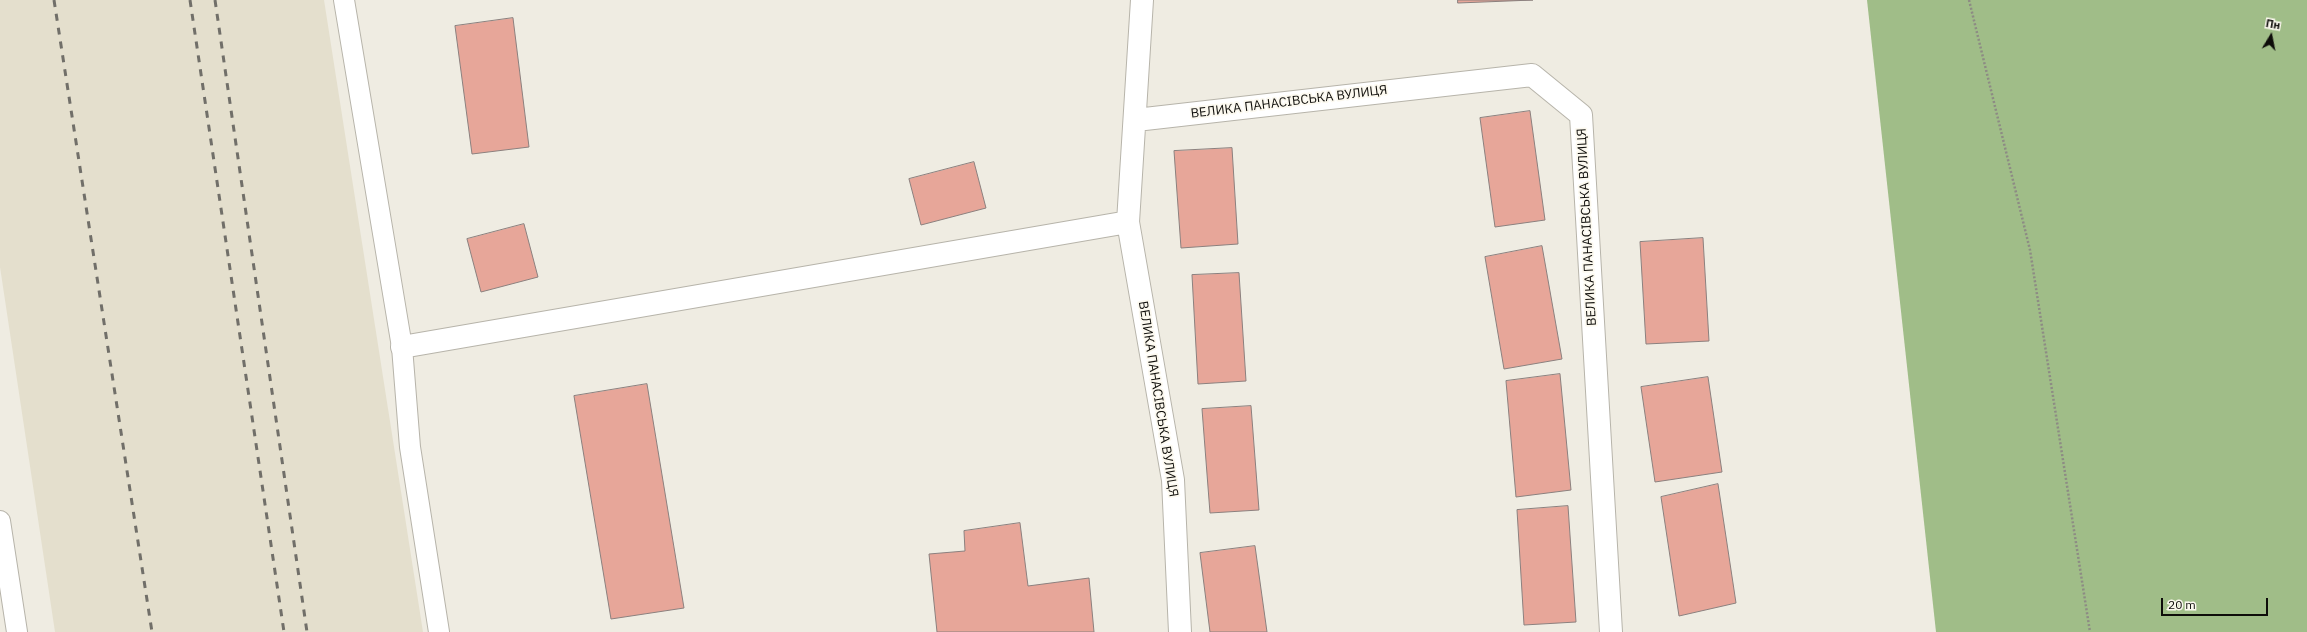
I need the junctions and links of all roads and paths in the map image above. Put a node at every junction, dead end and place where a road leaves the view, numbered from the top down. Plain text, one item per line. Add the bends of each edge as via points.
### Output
1 (344, 0) edge
2 (1142, 0) edge
3 (1969, 0) edge
4 (1136, 120) junction
5 (1128, 222) junction
6 (402, 347) junction
7 (0, 521) edge
8 (17, 632) edge
9 (439, 632) edge
10 (1180, 632) edge
11 (1611, 632) edge
12 (2090, 632) edge

1 - 6 lane
2 - 4 street, ВЕЛИКА ПАНАСІВСЬКА ВУЛИЦЯ
3 - 12 path via 2030,250
4 - 5 street, ВЕЛИКА ПАНАСІВСЬКА ВУЛИЦЯ
4 - 11 street, ВЕЛИКА ПАНАСІВСЬКА ВУЛИЦЯ via 1532,75 1581,114
5 - 6 street
5 - 10 street, ВЕЛИКА ПАНАСІВСЬКА ВУЛИЦЯ via 1173,480
6 - 9 lane via 410,447
7 - 8 lane

